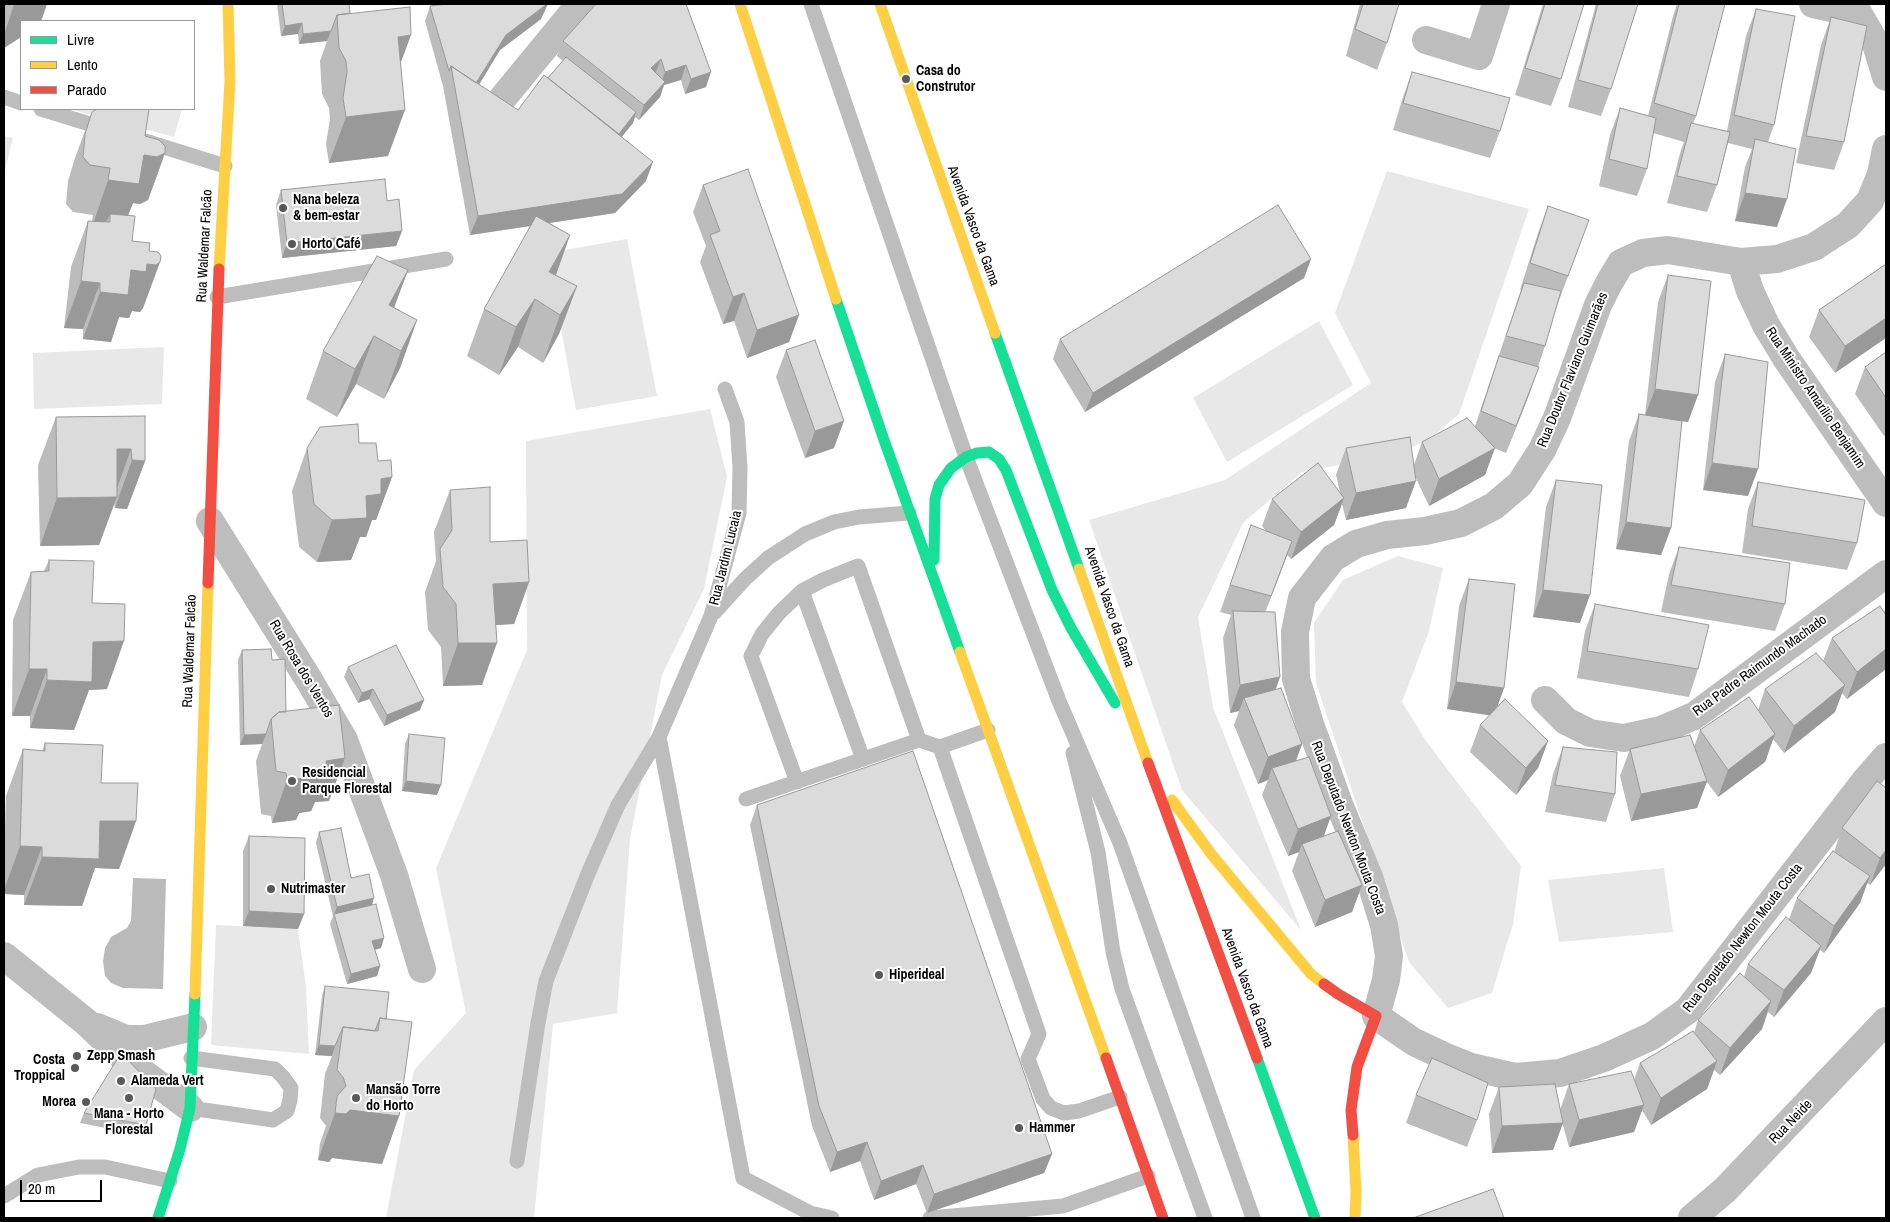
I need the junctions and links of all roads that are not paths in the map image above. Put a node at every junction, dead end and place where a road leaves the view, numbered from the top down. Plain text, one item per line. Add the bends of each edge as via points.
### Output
1 (228, 4) edge
2 (580, 4) edge
3 (740, 4) edge
4 (812, 4) edge
5 (880, 4) edge
6 (1496, 4) edge
7 (1813, 4) edge
8 (1856, 9) edge
9 (241, 14) dead end
10 (1426, 40) dead end
11 (1886, 77) edge
12 (230, 81) junction
13 (4, 97) edge
14 (502, 99) edge
15 (20, 103) edge
16 (44, 110) edge
17 (1886, 149) edge
18 (225, 166) junction
19 (446, 259) dead end
20 (1741, 262) junction
21 (217, 297) junction
22 (725, 389) dead end
23 (966, 457) junction
24 (1886, 503) edge
25 (909, 513) junction
26 (210, 520) junction
27 (1333, 558) joint
28 (1886, 574) edge
29 (934, 579) junction
30 (802, 591) junction
31 (711, 616) junction
32 (1545, 700) dead end
33 (1059, 701) junction
34 (988, 730) junction
35 (659, 737) junction
36 (919, 740) junction
37 (940, 747) junction
38 (1146, 756) junction
39 (1886, 757) edge
40 (863, 759) junction
41 (1154, 777) junction
42 (797, 782) junction
43 (746, 799) dead end
44 (4, 956) edge
45 (422, 969) dead end
46 (1376, 1016) junction
47 (1886, 1021) edge
48 (86, 1022) junction
49 (193, 1027) junction
50 (191, 1058) junction
51 (1120, 1097) junction
52 (190, 1108) junction
53 (517, 1161) dead end
54 (1148, 1176) junction
55 (170, 1181) junction
56 (4, 1196) edge
57 (158, 1218) edge
58 (832, 1218) edge
59 (930, 1218) edge
60 (1163, 1218) edge
61 (1205, 1218) edge
62 (1253, 1218) edge
63 (1315, 1218) edge
64 (1355, 1218) edge
65 (1692, 1218) edge

1 - 12 main road, Rua Waldemar Falcão
2 - 14 street
3 - 25 main road
4 - 23 lane
5 - 38 main road, Avenida Vasco da Gama
6 - 10 street via 1479,56
7 - 8 street
8 - 11 street via 1876,44
9 - 12 main road, Rua Waldemar Falcão
12 - 18 main road, Rua Waldemar Falcão
13 - 15 lane
16 - 18 lane
17 - 20 street, Rua Doutor Flaviano Guimarães via 1870,202 1848,225 1814,247 1777,259
18 - 21 main road, Rua Waldemar Falcão
19 - 21 lane
20 - 24 street, Rua Ministro Amarilio Benjamim via 1750,292 1766,325
20 - 27 street, Rua Doutor Flaviano Guimarães via 1668,250 1643,253 1621,263 1598,305 1557,418 1542,450 1520,484 1494,506 1461,523 1387,535 1356,544
21 - 26 main road, Rua Waldemar Falcão
22 - 31 lane, Rua Jardim Lucaia via 737,422 739,513
23 - 29 main road via 950,468 935,499
23 - 33 lane
23 - 38 main road via 989,452 1006,470 1052,590
25 - 29 main road
25 - 31 lane, Rua Jardim Lucaia via 834,522 805,534 762,563
26 - 45 street, Rua Rosa dos Ventos via 344,740 394,874
26 - 49 main road, Rua Waldemar Falcão
27 - 46 street, Rua Deputado Newton Mouta Costa via 1302,598 1296,632 1296,679 1384,925 1389,956
28 - 32 street, Rua Padre Raimundo Machado via 1694,716 1661,730 1624,738 1590,733 1566,721
29 - 34 main road
30 - 36 lane via 858,566
30 - 40 lane
30 - 42 lane via 762,634 752,656
31 - 35 lane
33 - 61 lane via 1098,852 1122,989
33 - 62 lane via 1120,843
34 - 37 lane
34 - 51 main road
35 - 53 lane via 618,805 546,980
35 - 58 lane via 743,1178 810,1212
36 - 37 lane
36 - 40 lane
37 - 51 lane via 1039,1034 1028,1059 1043,1099 1051,1108 1064,1113
38 - 41 main road, Avenida Vasco da Gama
39 - 46 street, Rua Deputado Newton Mouta Costa via 1688,1010 1652,1036 1604,1058 1560,1073 1516,1077 1471,1067 1446,1057 1414,1042
40 - 42 lane
41 - 46 main road via 1212,855 1312,974
41 - 63 main road, Avenida Vasco da Gama
42 - 43 lane
44 - 48 street
46 - 64 main road via 1357,1067 1351,1110
47 - 65 street, Rua Neide via 1725,1190
48 - 49 street via 126,1039 144,1039
48 - 52 street via 126,1060
49 - 50 main road, Rua Waldemar Falcão
50 - 52 main road, Rua Waldemar Falcão
50 - 52 lane via 275,1070 291,1088 287,1111 273,1120
51 - 54 main road
52 - 55 main road, Rua Waldemar Falcão
54 - 59 lane via 1062,1206
54 - 60 main road
55 - 56 lane via 105,1167 79,1166 38,1175
55 - 57 main road, Rua Waldemar Falcão

